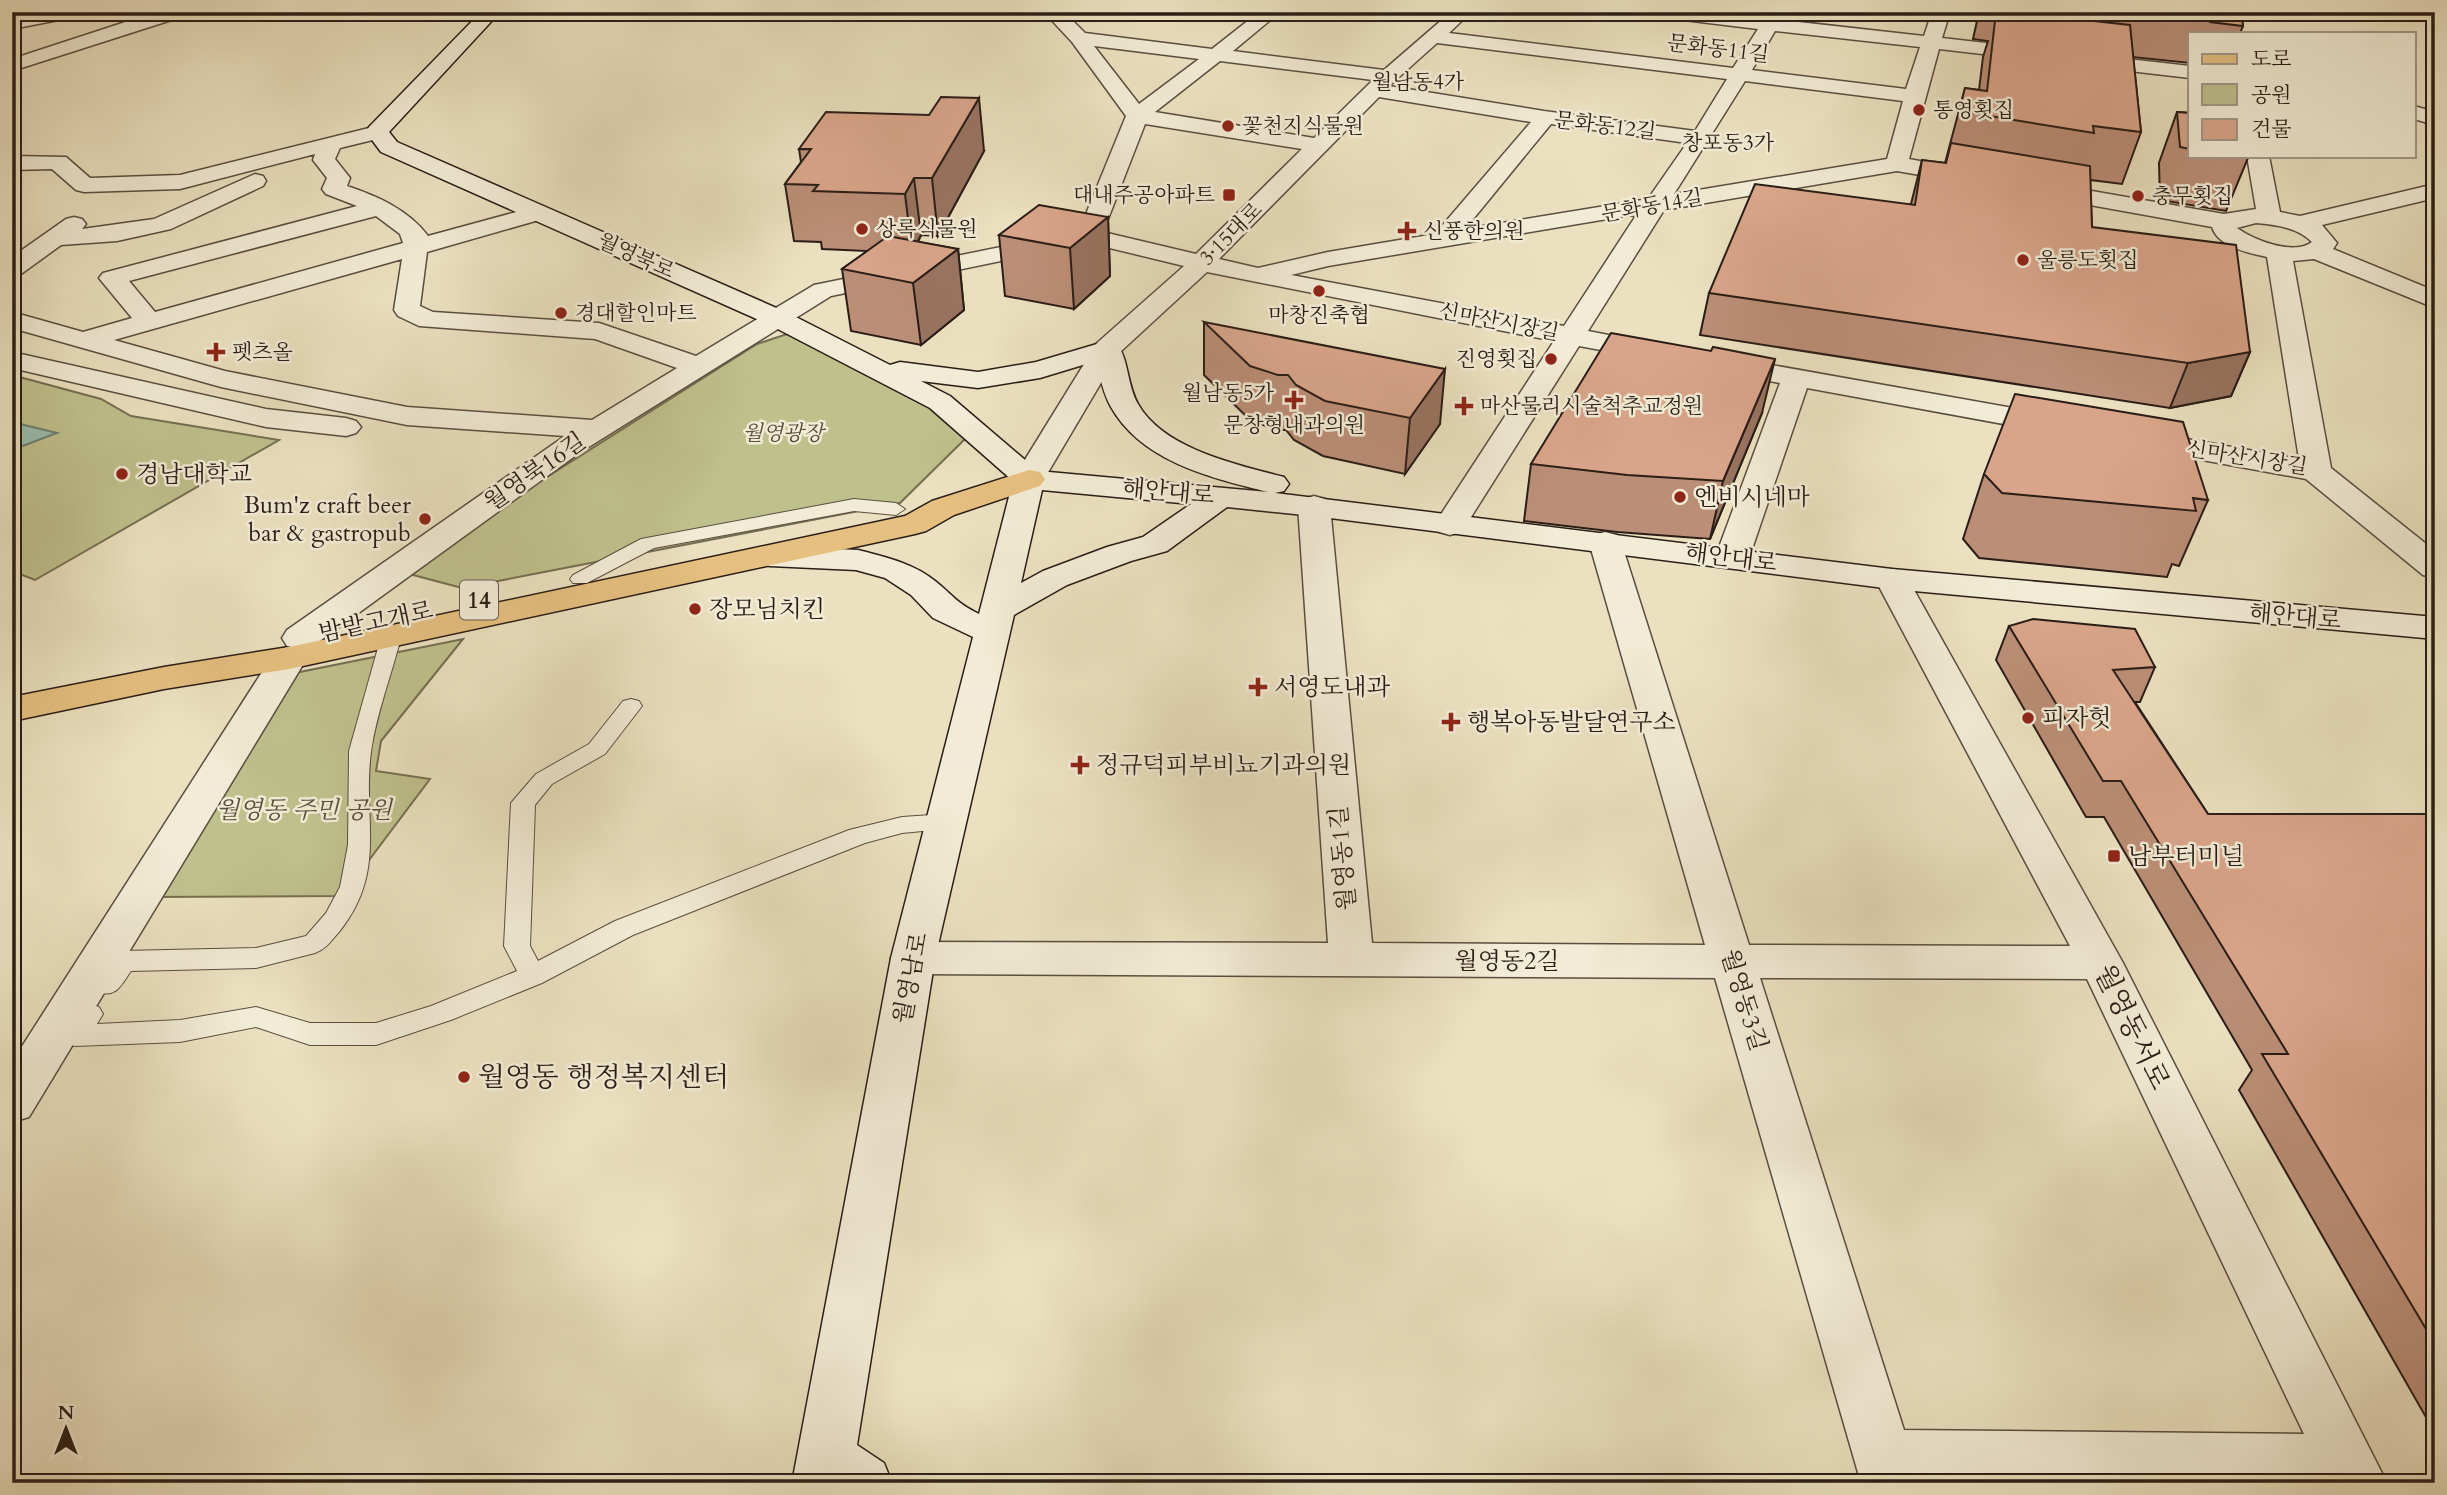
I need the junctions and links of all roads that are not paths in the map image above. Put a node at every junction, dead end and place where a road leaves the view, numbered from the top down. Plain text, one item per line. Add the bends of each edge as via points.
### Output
1 (74, 12) edge
2 (178, 12) edge
3 (401, 12) edge
4 (1053, 12) edge
5 (1271, 12) edge
6 (1462, 12) edge
7 (1659, 12) edge
8 (1941, 12) edge
9 (490, 13) edge
10 (12, 23) edge
11 (1769, 25) junction
12 (1076, 29) junction
13 (1434, 37) junction
14 (1933, 43) junction
15 (1212, 57) junction
16 (12, 65) edge
17 (2188, 72) edge
18 (1738, 75) junction
19 (1381, 83) junction
20 (1914, 96) junction
21 (2416, 113) edge
22 (1137, 117) junction
23 (1548, 118) junction
24 (2435, 119) edge
25 (377, 132) junction
26 (1700, 138) junction
27 (1318, 145) junction
28 (328, 152) junction
29 (2258, 158) edge
30 (12, 163) edge
31 (1897, 164) junction
32 (1993, 181) edge
33 (130, 184) junction
34 (2021, 185) edge
35 (2434, 192) edge
36 (1655, 205) junction
37 (377, 208) junction
38 (538, 213) junction
39 (2269, 218) junction
40 (2227, 222) junction
41 (2297, 224) junction
42 (1088, 236) junction
43 (55, 238) junction
44 (1441, 242) junction
45 (416, 246) junction
46 (2316, 251) junction
47 (2279, 252) junction
48 (1203, 262) junction
49 (12, 269) edge
50 (1252, 275) junction
51 (2435, 300) edge
52 (779, 318) junction
53 (12, 320) edge
54 (149, 321) junction
55 (1572, 336) junction
56 (84, 340) junction
57 (1107, 349) junction
58 (12, 360) edge
59 (865, 363) junction
60 (700, 367) junction
61 (1796, 379) junction
62 (598, 429) junction
63 (2084, 430) edge
64 (2111, 435) edge
65 (568, 447) junction
66 (2316, 471) junction
67 (1029, 479) junction
68 (1221, 497) junction
69 (1314, 506) junction
70 (943, 508) junction
71 (1382, 515) junction
72 (1450, 525) junction
73 (1605, 542) junction
74 (770, 556) junction
75 (1732, 558) junction
76 (2435, 568) edge
77 (1892, 579) junction
78 (995, 621) junction
79 (2435, 628) edge
80 (391, 637) junction
81 (295, 648) junction
82 (12, 685) edge
83 (631, 706) dead end
84 (12, 709) edge
85 (946, 821) junction
86 (913, 958) junction
87 (1351, 960) junction
88 (1732, 961) junction
89 (2101, 963) junction
90 (533, 976) junction
91 (12, 1103) edge
92 (1887, 1470) edge
93 (2353, 1473) edge
94 (836, 1474) edge

1 - 10 street
2 - 16 street
3 - 9 street
4 - 12 street
5 - 15 street
6 - 13 street, 3·15대로
7 - 11 street
8 - 14 street
9 - 25 street
11 - 14 street
11 - 18 street
12 - 15 street
12 - 22 street
13 - 18 street, 문화동11길
13 - 19 street, 3·15대로
14 - 17 street
14 - 20 street
15 - 19 street
15 - 22 street
18 - 20 street, 문화동11길
18 - 26 street
19 - 23 street
19 - 27 street, 3·15대로
20 - 31 street
21 - 24 street
22 - 27 street
22 - 42 street
23 - 26 street, 문화동12길
23 - 44 street, 문화동12길
25 - 28 street
25 - 38 street, 월영북로 via 389,147
26 - 36 street
27 - 48 street, 3·15대로
28 - 33 street via 180,183
28 - 37 street via 339,178 334,189
28 - 43 street via 149,229 117,236
29 - 39 street
30 - 33 street via 58,162 84,185
31 - 32 street, 문화동14길
31 - 36 street, 문화동14길
33 - 43 street
34 - 40 street
35 - 41 street
36 - 44 street, 문화동14길
36 - 55 street
37 - 45 street via 407,226 416,237
37 - 54 street via 105,271
38 - 45 street
38 - 52 street, 월영북로
39 - 40 street
39 - 41 street
40 - 47 street via 2225,231 2239,241
41 - 46 street via 2324,238 2323,248
42 - 48 street, 신마산시장길
42 - 52 street, 월영북16길 via 823,290
43 - 49 street
44 - 50 street, 문화동14길
45 - 54 street
45 - 60 street via 407,310 428,320 599,331
46 - 47 street
46 - 51 street
47 - 66 street, 신마산시장길
48 - 50 street, 신마산시장길
48 - 57 street, 3·15대로
50 - 55 street, 신마산시장길
52 - 59 street, 월영북로
52 - 60 street, 월영북16길
53 - 56 street
54 - 56 street
55 - 61 street, 신마산시장길
55 - 72 street
56 - 62 street via 221,379 407,416
57 - 59 street via 1040,370 978,380
57 - 67 street, 3·15대로
57 - 71 street via 1126,409 1158,443 1224,471
58 - 65 street via 266,418
59 - 67 street, 월영북로 via 940,402
60 - 62 street, 월영북16길
61 - 63 street, 신마산시장길
61 - 75 street
62 - 65 street, 월영북16길
64 - 66 street, 신마산시장길
65 - 81 street, 월영북16길
66 - 76 street
67 - 68 street, 해안대로
67 - 70 main road, 밤밭고개로 / 14
67 - 78 street, 월영남로
68 - 69 street, 해안대로
68 - 78 street via 1155,544 1055,578
69 - 71 street, 해안대로
69 - 87 street, 월영동1길
70 - 74 main road, 밤밭고개로 / 14 via 915,524
70 - 81 main road, 밤밭고개로 / 14 via 896,509
71 - 72 street, 해안대로
72 - 73 street, 해안대로
73 - 75 street, 해안대로
73 - 88 street, 월영동3길
74 - 78 street via 858,560 897,571 923,588 945,611
74 - 80 main road, 밤밭고개로 / 14
75 - 77 street, 해안대로
77 - 79 street, 해안대로
77 - 89 street, 월영동서로
78 - 85 street, 월영남로
80 - 81 main road, 밤밭고개로 / 14
80 - 90 lane via 360,751 360,845 353,887 335,919 315,943 256,958 123,961 75,1035 180,1031 256,1017 310,1034 376,1034
81 - 82 main road, 밤밭고개로 / 14
81 - 84 main road, 밤밭고개로 / 14
81 - 91 street, 밤밭고개로
83 - 90 lane via 597,749 544,779 523,803 517,946
85 - 86 street, 월영남로
85 - 90 lane via 858,836 624,928
86 - 87 street, 월영동2길
86 - 94 street, 월영남로
87 - 88 street, 월영동2길
88 - 89 street, 월영동2길
88 - 92 street, 월영동3길
89 - 93 street, 월영동서로
92 - 93 street, 월영동3길

